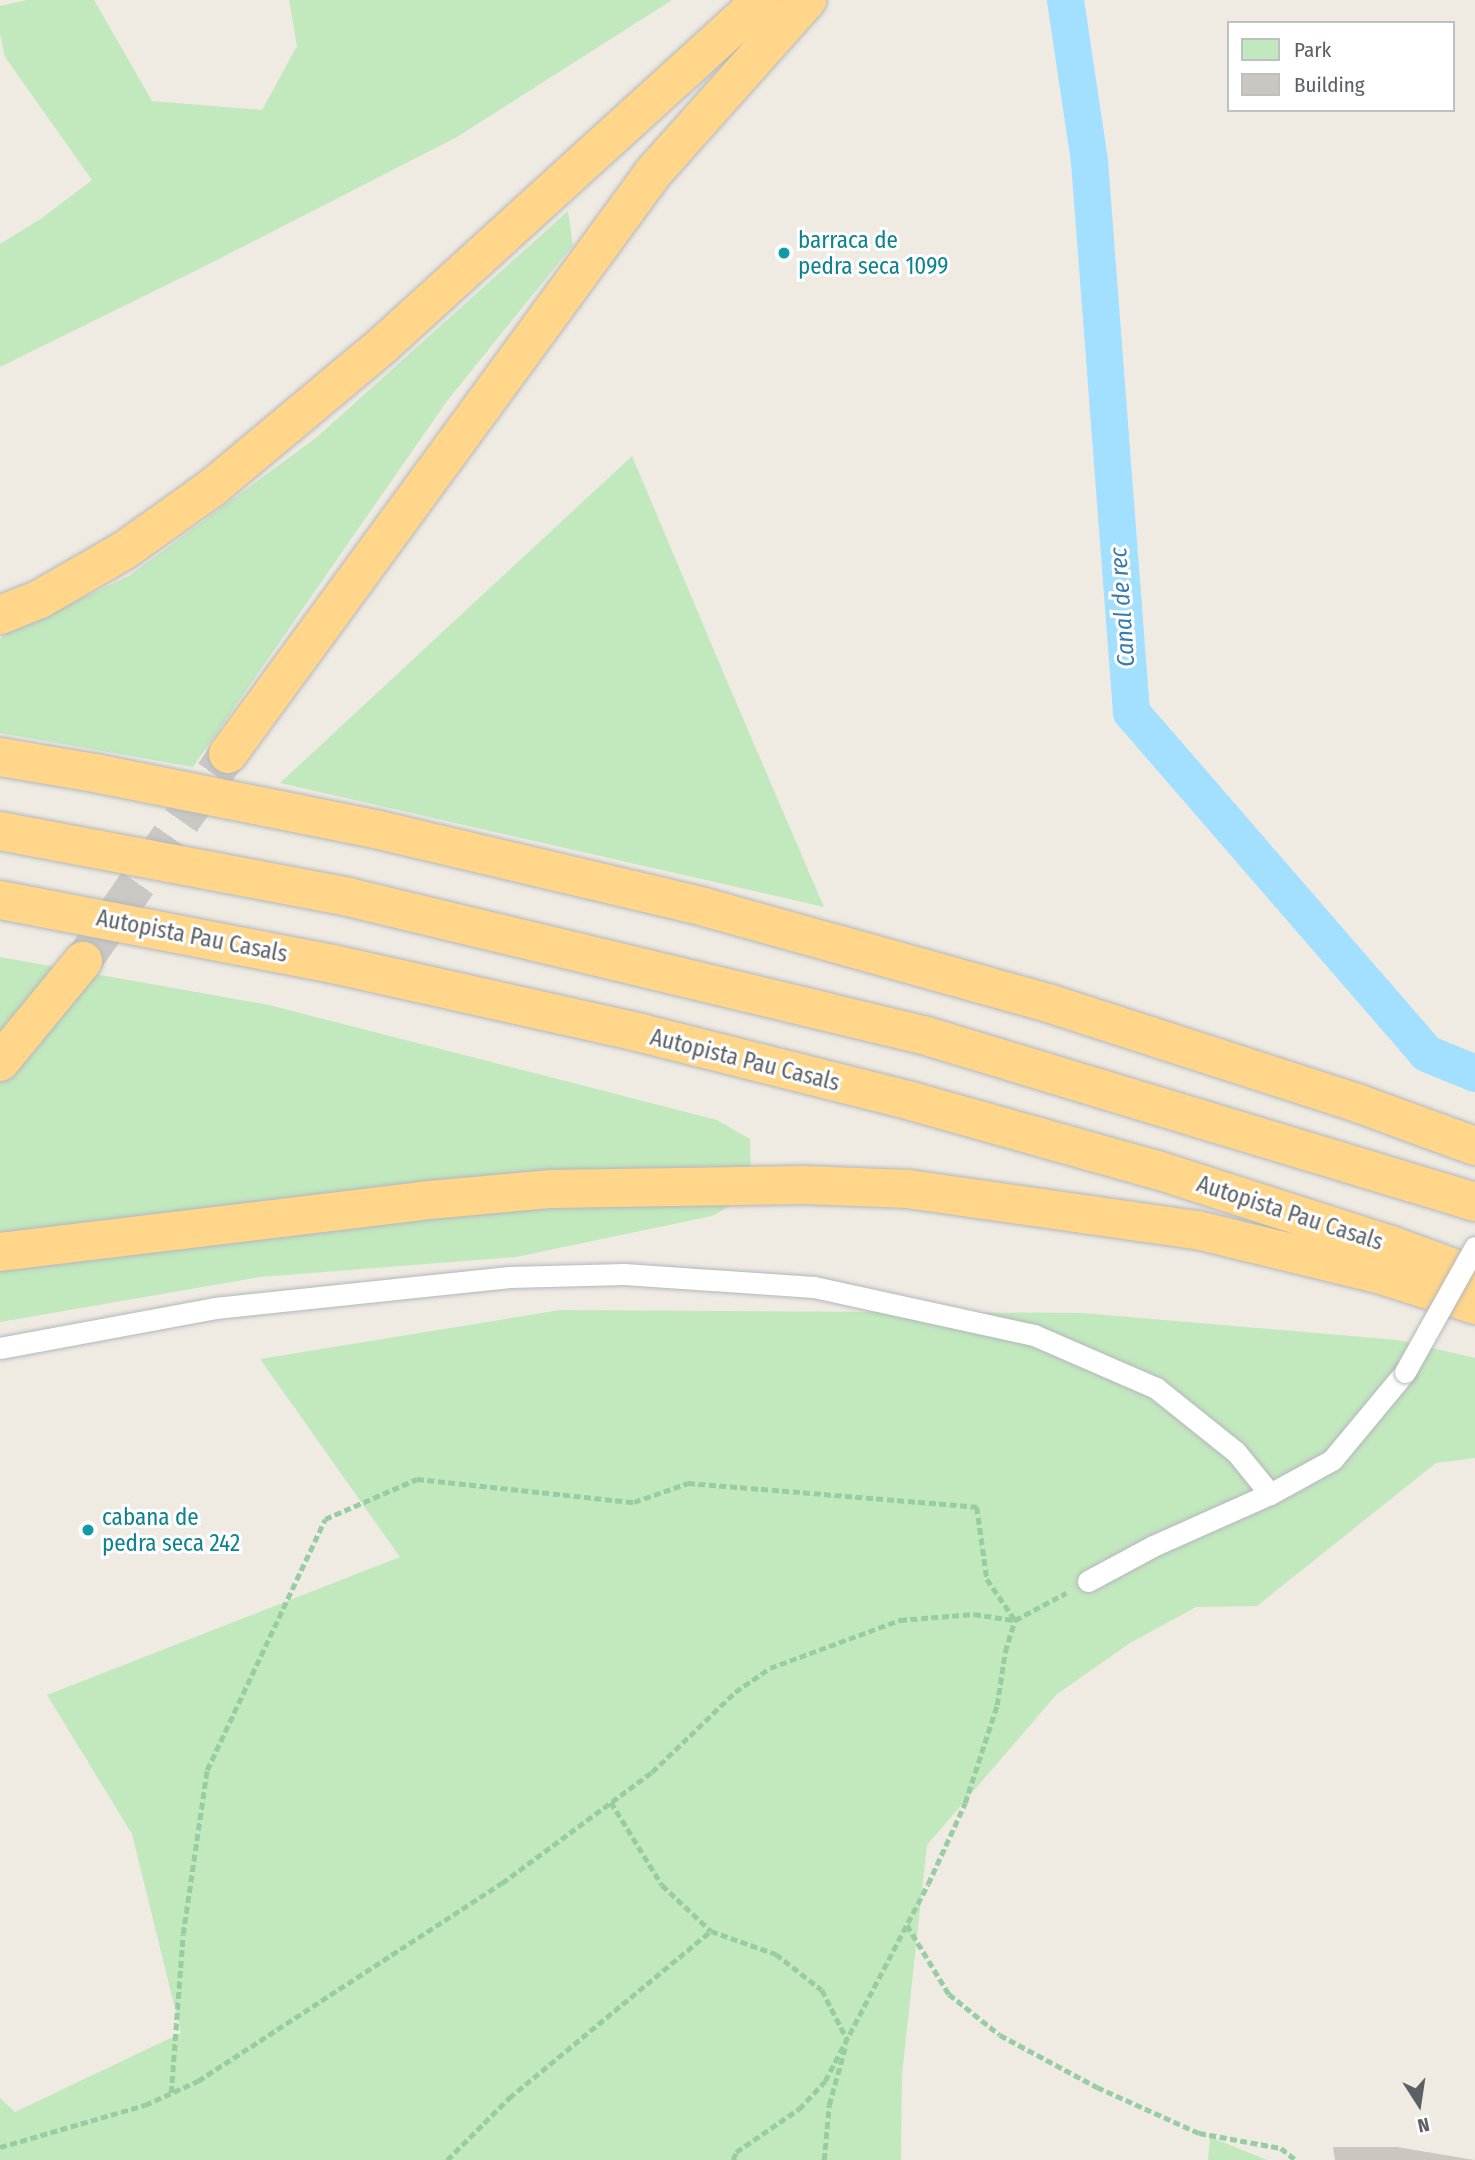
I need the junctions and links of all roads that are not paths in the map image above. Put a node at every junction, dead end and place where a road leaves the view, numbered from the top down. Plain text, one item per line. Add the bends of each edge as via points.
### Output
1 (762, 0) edge
2 (807, 0) edge
3 (0, 615) edge
4 (228, 754) tunnel mouth
5 (0, 757) edge
6 (0, 831) edge
7 (0, 900) edge
8 (83, 961) tunnel mouth
9 (0, 1062) edge
10 (1475, 1146) edge
11 (1475, 1202) edge
12 (1475, 1247) edge
13 (0, 1252) edge
14 (1475, 1276) edge
15 (1475, 1305) edge
16 (0, 1348) edge
17 (1270, 1494) junction
18 (1088, 1581) road end

1 - 3 highway via 384,344 212,488 114,556 40,599
2 - 4 highway via 653,173
5 - 10 highway via 375,829 716,910 1051,1004
6 - 11 highway via 348,897 923,1035
7 - 14 highway, Autopista Pau Casals via 333,964 641,1033 911,1101 1157,1170
8 - 9 highway
12 - 17 lane, bridge via 1405,1372 1332,1460
13 - 15 highway via 551,1189 856,1187 1002,1200 1197,1230 1378,1274
16 - 17 lane via 215,1308 509,1277 624,1274 814,1287 1034,1335 1156,1388 1236,1452
17 - 18 lane via 1153,1546

